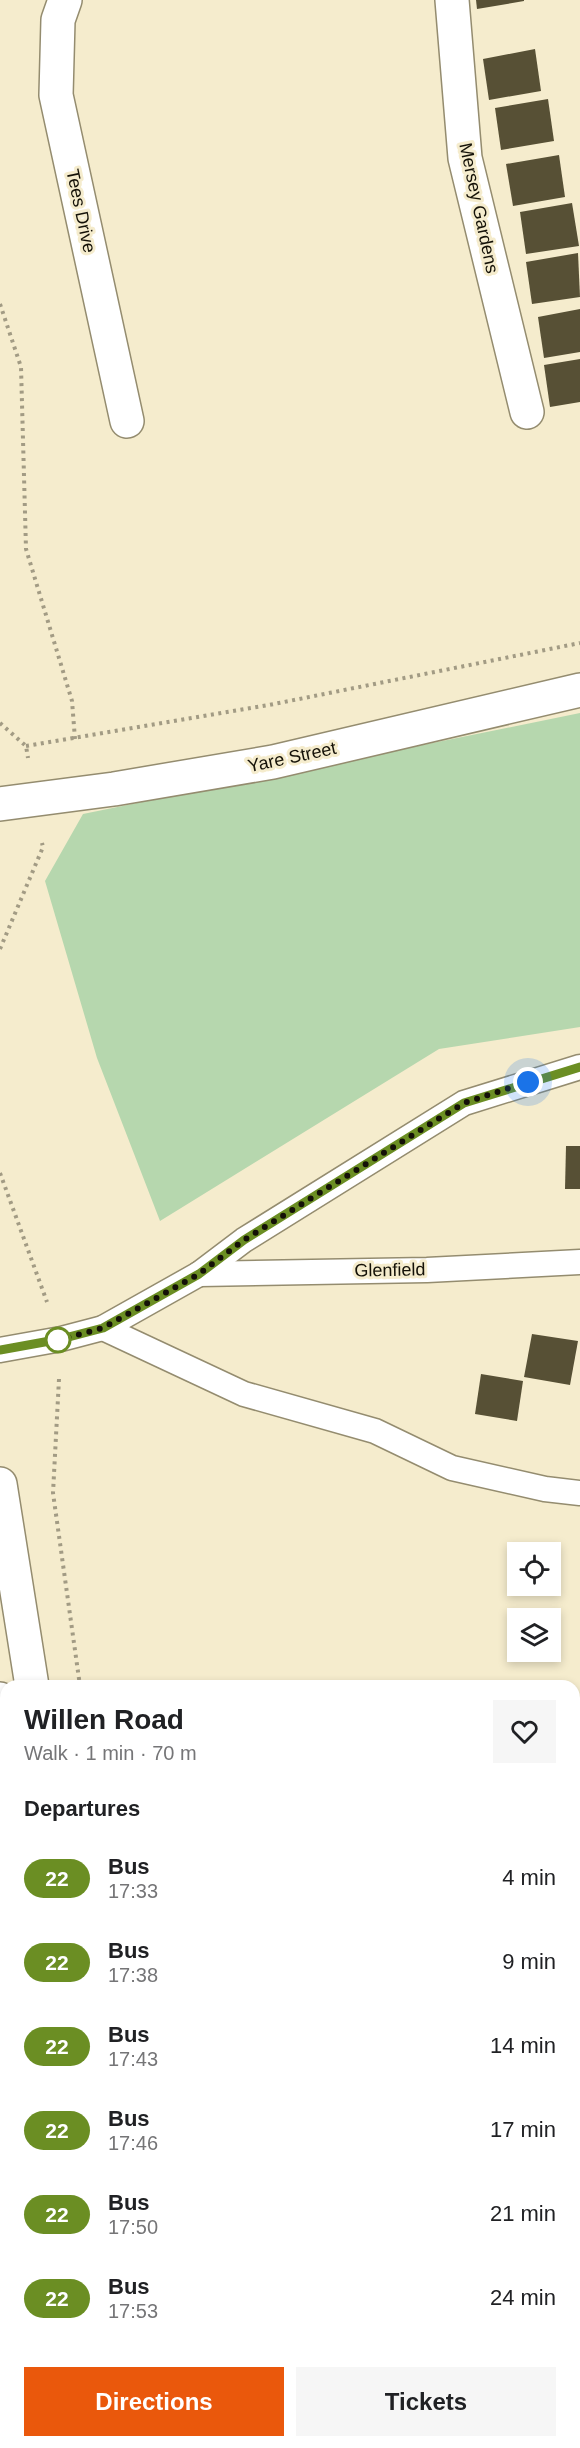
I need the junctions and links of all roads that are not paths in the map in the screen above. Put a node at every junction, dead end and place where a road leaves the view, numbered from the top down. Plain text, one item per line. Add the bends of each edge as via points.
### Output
1 (65, 0) edge
2 (452, 0) edge
3 (527, 412) dead end
4 (127, 421) dead end
5 (580, 690) edge
6 (0, 804) edge
7 (580, 1066) edge
8 (580, 1262) edge
9 (199, 1274) junction
10 (103, 1328) junction
11 (0, 1350) edge
12 (0, 1484) edge
13 (580, 1493) edge
14 (31, 1680) edge

1 - 4 street, Tees Drive via 58,20 56,95
2 - 3 street, Mersey Gardens via 465,158
5 - 6 street, Yare Street via 273,762
7 - 9 lane via 464,1103 244,1240
8 - 9 lane, Glenfield via 427,1270
9 - 10 lane
10 - 11 lane
10 - 13 lane via 244,1394 375,1431 453,1468
12 - 14 street

